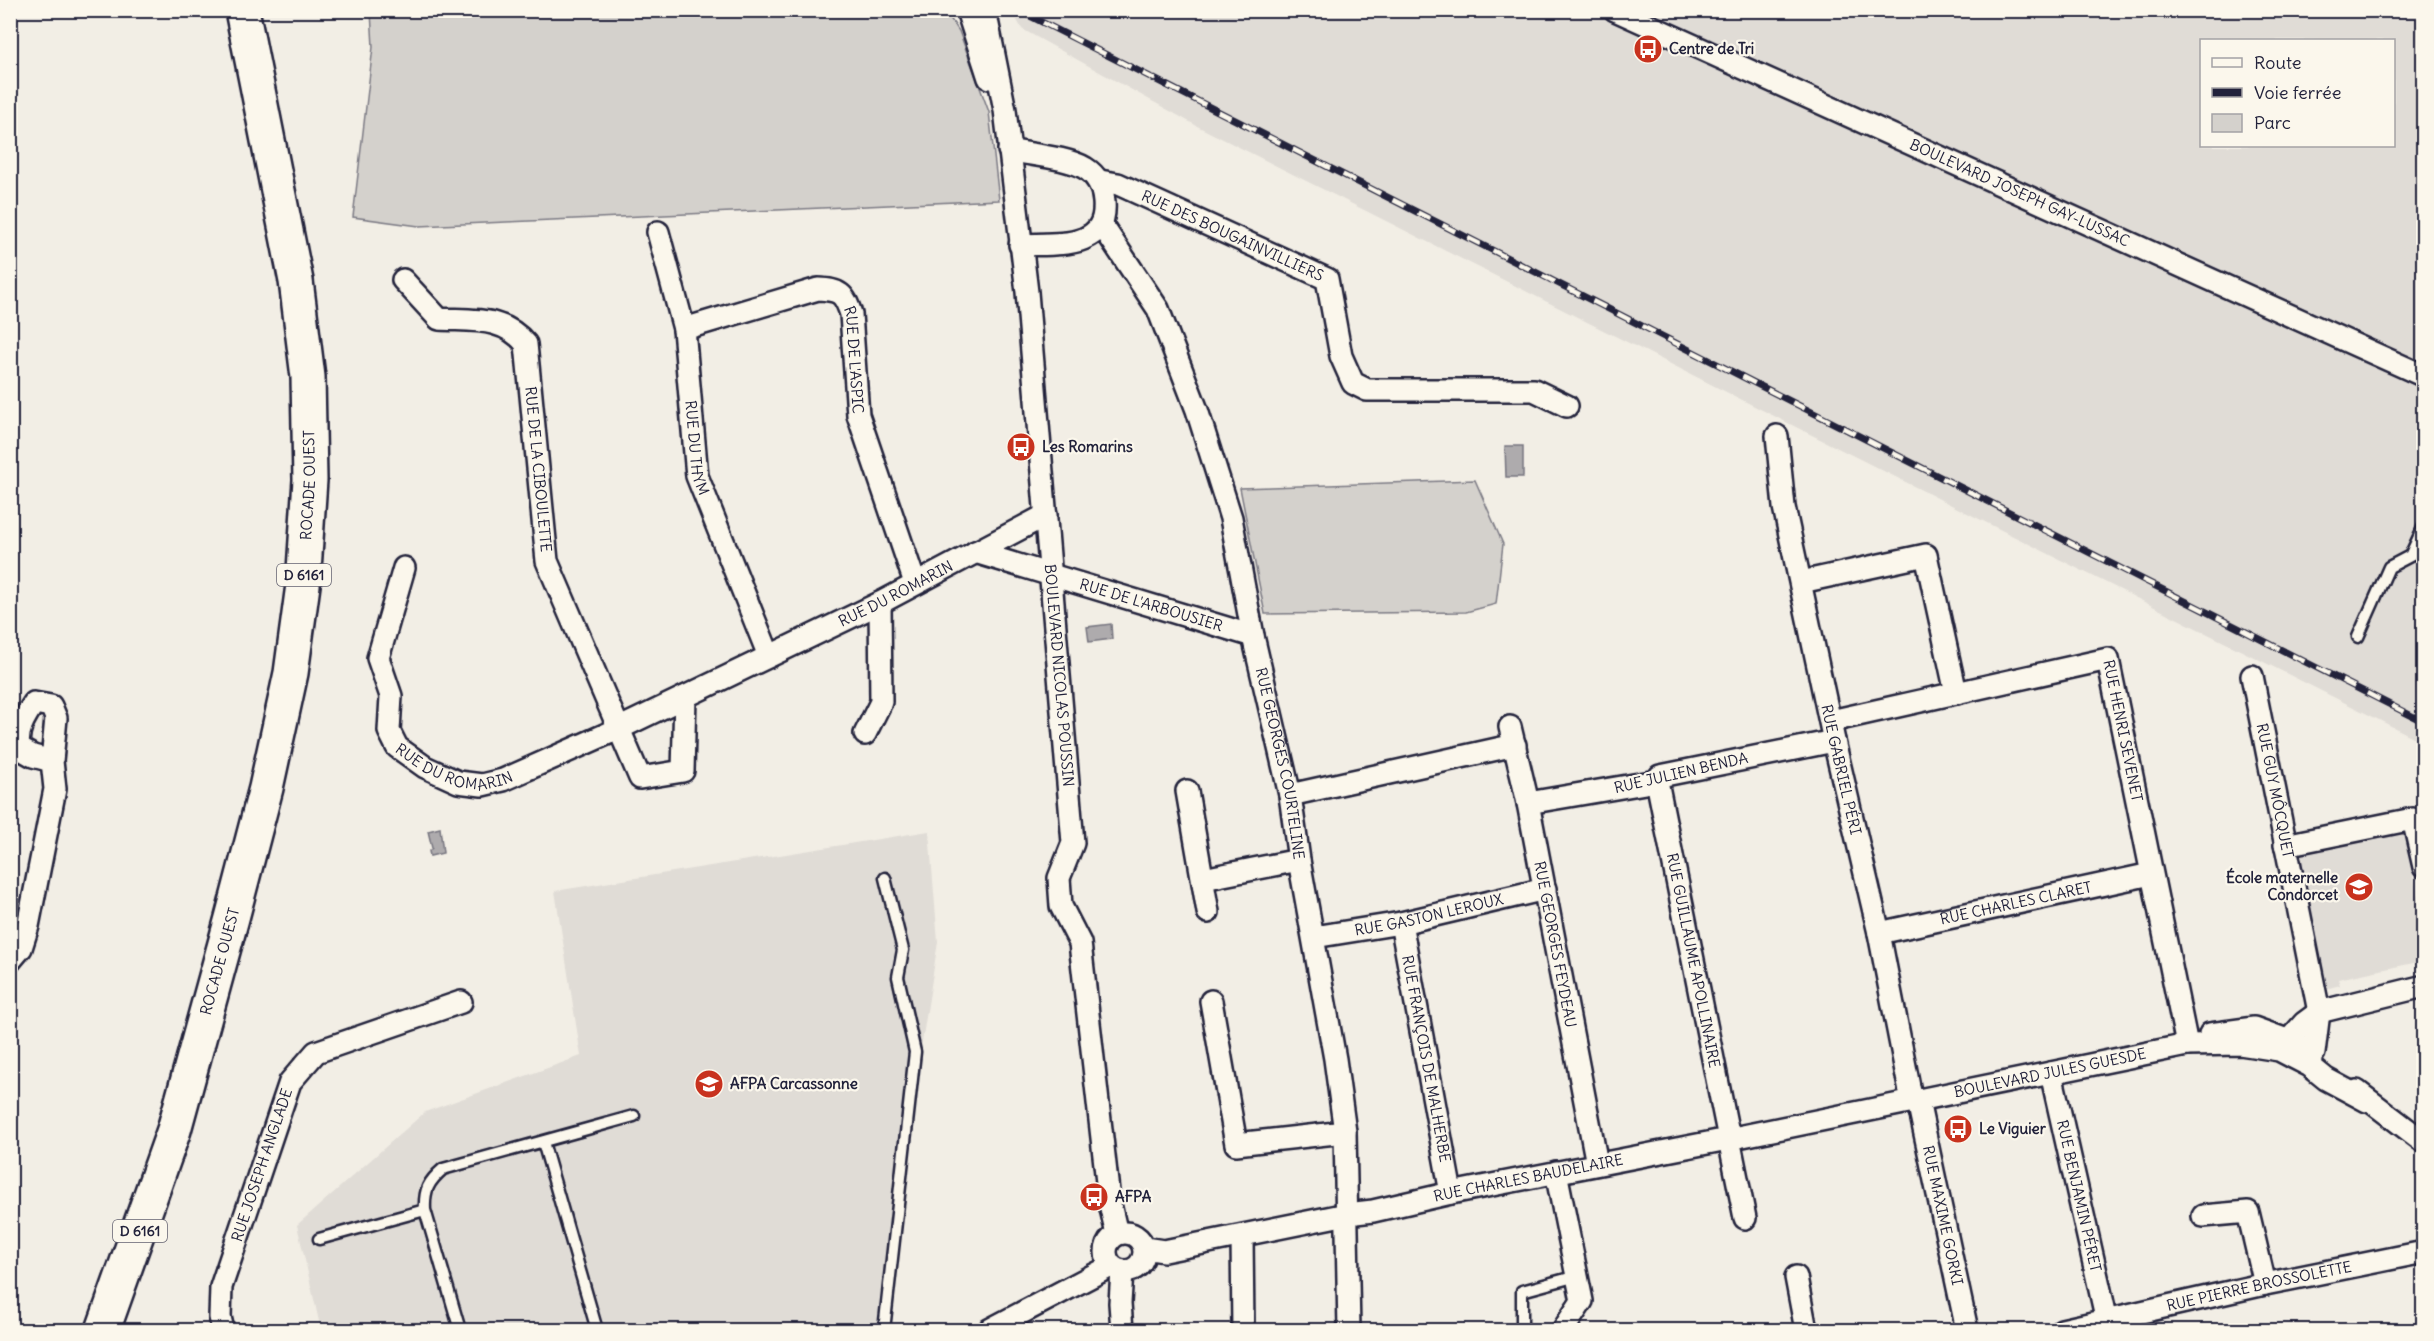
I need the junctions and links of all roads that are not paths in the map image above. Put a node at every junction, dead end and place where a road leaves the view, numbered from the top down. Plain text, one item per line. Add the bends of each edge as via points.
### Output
1 (242, 10) edge
2 (967, 10) edge
3 (985, 10) edge
4 (1615, 10) edge
5 (1005, 110) junction
6 (1009, 150) junction
7 (1100, 181) junction
8 (1102, 225) junction
9 (658, 232) dead end
10 (1020, 245) junction
11 (403, 280) dead end
12 (684, 329) junction
13 (2424, 376) edge
14 (1567, 406) dead end
15 (1777, 436) dead end
16 (1046, 515) junction
17 (2424, 526) edge
18 (975, 552) junction
19 (404, 568) dead end
20 (1051, 574) junction
21 (1801, 582) junction
22 (915, 583) junction
23 (880, 603) junction
24 (1253, 636) junction
25 (2358, 637) dead end
26 (769, 656) junction
27 (2252, 676) dead end
28 (1956, 693) junction
29 (685, 698) junction
30 (618, 729) junction
31 (1832, 731) junction
32 (865, 734) dead end
33 (52, 761) dead end
34 (1657, 781) junction
35 (1187, 790) dead end
36 (1290, 795) junction
37 (1528, 803) junction
38 (2284, 845) junction
39 (1299, 860) junction
40 (2424, 867) edge
41 (2151, 874) junction
42 (885, 878) dead end
43 (1203, 879) junction
44 (1545, 889) junction
45 (1208, 912) dead end
46 (1401, 923) junction
47 (1878, 933) junction
48 (1314, 937) junction
49 (10, 961) edge
50 (2424, 986) edge
51 (1211, 1001) dead end
52 (461, 1002) dead end
53 (2319, 1012) junction
54 (2187, 1045) junction
55 (2299, 1050) junction
56 (2051, 1073) junction
57 (1915, 1101) junction
58 (634, 1116) dead end
59 (174, 1130) junction
60 (1345, 1132) junction
61 (1728, 1139) junction
62 (543, 1142) junction
63 (2424, 1142) edge
64 (1597, 1164) junction
65 (1556, 1172) junction
66 (1451, 1193) junction
67 (425, 1210) junction
68 (1347, 1214) junction
69 (2203, 1216) dead end
70 (1745, 1218) dead end
71 (1117, 1234) junction
72 (1242, 1236) junction
73 (319, 1239) dead end
74 (1144, 1248) junction
75 (2424, 1252) edge
76 (1117, 1269) junction
77 (1577, 1276) junction
78 (1796, 1277) dead end
79 (2265, 1284) junction
80 (2107, 1321) junction
81 (104, 1330) edge
82 (128, 1330) edge
83 (223, 1330) edge
84 (460, 1330) edge
85 (597, 1330) edge
86 (884, 1330) edge
87 (989, 1330) edge
88 (1122, 1330) edge
89 (1243, 1330) edge
90 (1348, 1330) edge
91 (1522, 1330) edge
92 (1563, 1330) edge
93 (1806, 1330) edge
94 (1967, 1330) edge
95 (2062, 1330) edge

1 - 59 main road, ROCADE OUEST / D 6161 via 297,281 308,376 310,480 303,585 289,684 267,788
2 - 5 street, BOULEVARD NICOLAS POUSSIN via 986,70
3 - 5 street, BOULEVARD NICOLAS POUSSIN
4 - 13 street, BOULEVARD JOSEPH GAY-LUSSAC
5 - 6 street, BOULEVARD NICOLAS POUSSIN
6 - 7 street via 1068,162 1085,168
6 - 10 street, BOULEVARD NICOLAS POUSSIN
7 - 8 street via 1105,213
7 - 14 street, RUE DES BOUGAINVILLIERS via 1118,184 1327,279 1341,356 1353,384 1367,390 1534,390
8 - 10 street via 1089,237 1073,242
8 - 24 street, RUE GEORGES COURTELINE via 1158,309 1197,410 1231,518
9 - 12 street, RUE DU THYM
10 - 16 street, BOULEVARD NICOLAS POUSSIN
11 - 30 street, RUE DE LA CIBOULETTE via 439,319 499,323 516,332 526,344 547,561
12 - 22 street, RUE DE L'ASPIC via 819,289 835,290 846,299 858,416
12 - 26 street, RUE DU THYM via 697,476
15 - 21 street, RUE GABRIEL PÉRI via 1784,507
16 - 18 street, RUE DU ROMARIN
16 - 20 street, BOULEVARD NICOLAS POUSSIN
17 - 25 lane via 2410,556 2389,567
18 - 20 street
18 - 22 street, RUE DU ROMARIN
19 - 30 street, RUE DU ROMARIN via 378,658 391,696 389,731 397,747 458,782 482,785 503,780
20 - 24 street, RUE DE L'ARBOUSIER
20 - 71 street, BOULEVARD NICOLAS POUSSIN via 1073,843 1059,878 1061,906 1080,943 1109,1200
21 - 28 street via 1926,555
21 - 31 street, RUE GABRIEL PÉRI
22 - 23 street, RUE DU ROMARIN
23 - 26 street, RUE DU ROMARIN
23 - 32 street via 881,702
24 - 36 street, RUE GEORGES COURTELINE
26 - 29 street, RUE DU ROMARIN
27 - 38 street, RUE GUY MÔCQUET
28 - 31 street, RUE HENRI SEVENET
28 - 41 street, RUE HENRI SEVENET via 2108,659
29 - 30 street, RUE DU ROMARIN
29 - 30 street via 683,771 640,778
31 - 34 street, RUE JULIEN BENDA via 1660,776
31 - 47 street, RUE GABRIEL PÉRI
33 - 49 street via 55,789 28,926 21,948
34 - 37 street, RUE JULIEN BENDA
34 - 61 street, RUE GUILLAUME APOLLINAIRE
35 - 43 street
36 - 37 street, RUE GEORGES FEYDEAU via 1512,736
36 - 39 street, RUE GEORGES COURTELINE
37 - 44 street, RUE GEORGES FEYDEAU
38 - 40 street via 2413,819
38 - 53 street, RUE GUY MÔCQUET
39 - 43 street
39 - 48 street, RUE GEORGES COURTELINE
41 - 47 street, RUE CHARLES CLARET
41 - 54 street, RUE HENRI SEVENET
42 - 86 lane via 903,950 898,977 915,1052
43 - 45 street
44 - 46 street, RUE GASTON LEROUX
44 - 64 street, RUE GEORGES FEYDEAU
46 - 48 street, RUE GASTON LEROUX
46 - 66 street, RUE FRANÇOIS DE MALHERBE
47 - 57 street, RUE GABRIEL PÉRI
48 - 60 street, RUE GEORGES COURTELINE
50 - 53 street
51 - 60 street via 1236,1144
52 - 83 street, RUE JOSEPH ANGLADE via 316,1052 290,1082 222,1287
53 - 55 street
54 - 55 street, BOULEVARD JULES GUESDE via 2202,1035 2254,1028
54 - 56 street, BOULEVARD JULES GUESDE
55 - 63 street, BOULEVARD JULES GUESDE via 2321,1057 2367,1101
56 - 57 street, BOULEVARD JULES GUESDE
56 - 80 street, RUE BENJAMIN PÉRET
57 - 61 street, RUE CHARLES BAUDELAIRE
57 - 94 street, RUE MAXIME GORKI
58 - 62 lane
59 - 81 main road, ROCADE OUEST / D 6161
59 - 82 main road, ROCADE OUEST via 152,1250
60 - 68 street, RUE GEORGES COURTELINE
61 - 64 street, RUE CHARLES BAUDELAIRE
61 - 70 street, RUE GUILLAUME APOLLINAIRE
62 - 67 lane via 443,1169 424,1191
62 - 85 lane
64 - 65 street, RUE CHARLES BAUDELAIRE
65 - 66 street, RUE CHARLES BAUDELAIRE
65 - 77 street
66 - 68 street, RUE CHARLES BAUDELAIRE
67 - 73 lane
67 - 84 lane
68 - 72 street, RUE CHARLES BAUDELAIRE
68 - 90 street, RUE GEORGES COURTELINE
69 - 79 street via 2248,1212
71 - 74 street via 1134,1234
71 - 76 street via 1106,1248 1106,1255
72 - 74 street, RUE CHARLES BAUDELAIRE via 1164,1251
72 - 89 street
74 - 76 street via 1140,1265 1129,1271
75 - 79 street, RUE PIERRE BROSSOLETTE
76 - 87 street
76 - 88 street
77 - 91 lane via 1522,1291
77 - 92 street via 1582,1301
78 - 93 street
79 - 80 street, RUE PIERRE BROSSOLETTE
80 - 95 street, RUE PIERRE BROSSOLETTE

